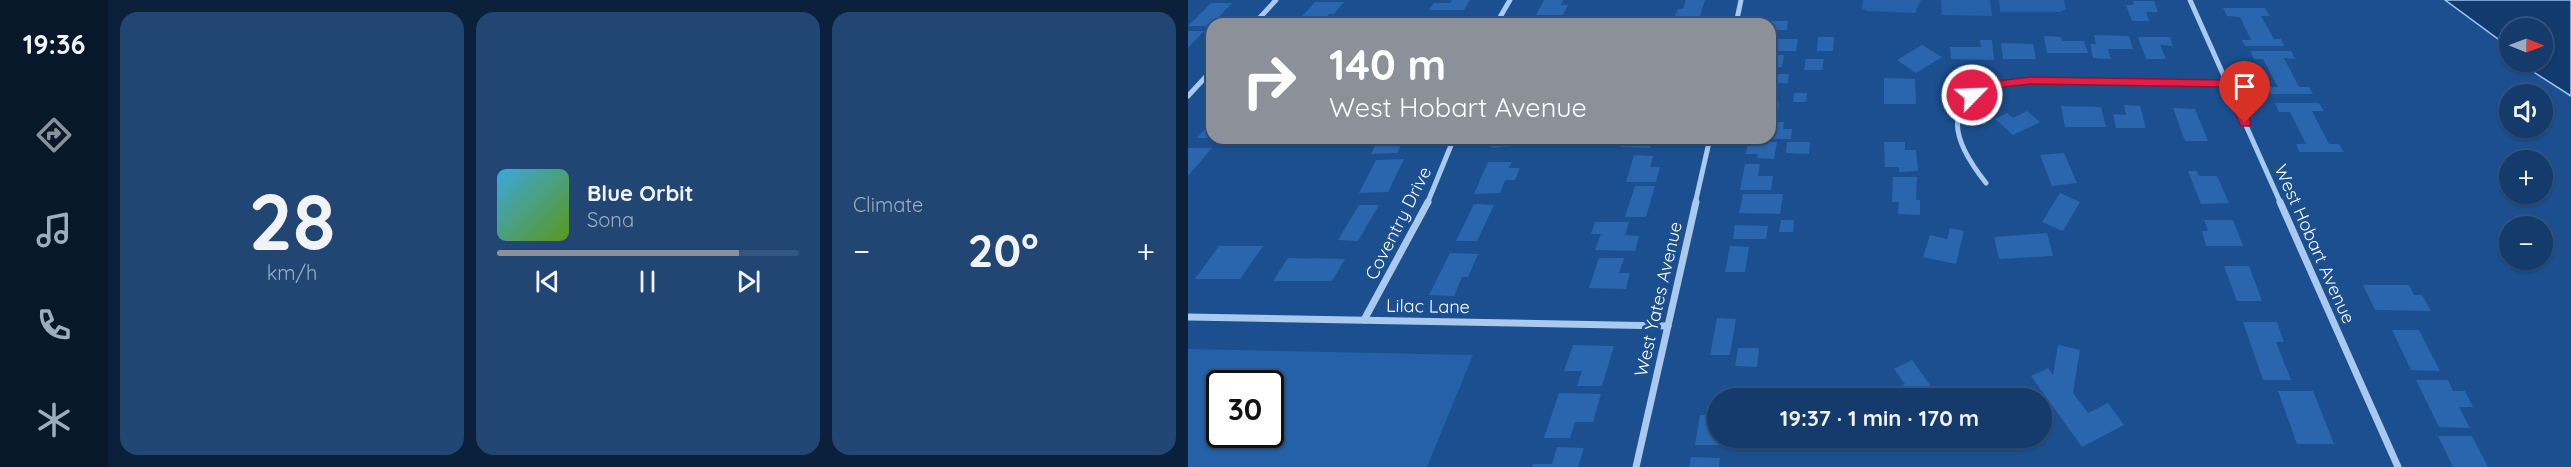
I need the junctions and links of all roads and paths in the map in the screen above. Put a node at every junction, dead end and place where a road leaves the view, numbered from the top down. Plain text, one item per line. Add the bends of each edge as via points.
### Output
1 (1276, 0) edge
2 (1510, 0) edge
3 (1741, 0) edge
4 (2190, 0) edge
5 (1260, 18) edge
6 (1500, 18) edge
7 (1737, 18) edge
8 (1206, 76) edge
9 (2227, 83) junction
10 (1188, 96) edge
11 (1452, 144) edge
12 (1709, 144) edge
13 (1986, 183) dead end
14 (1188, 317) edge
15 (1364, 320) junction
16 (1668, 326) junction
17 (1636, 467) edge
18 (2398, 467) edge

1 - 5 street
2 - 6 street
3 - 7 street
4 - 9 street, West Hobart Avenue
8 - 10 street
9 - 13 street via 2030,80 1985,87 1962,106 1956,126 1961,150
9 - 18 street, West Hobart Avenue
11 - 15 street, Coventry Drive via 1428,203
12 - 16 street, West Yates Avenue
14 - 15 street, Lilac Lane
15 - 16 street, Lilac Lane
16 - 17 street, West Yates Avenue

